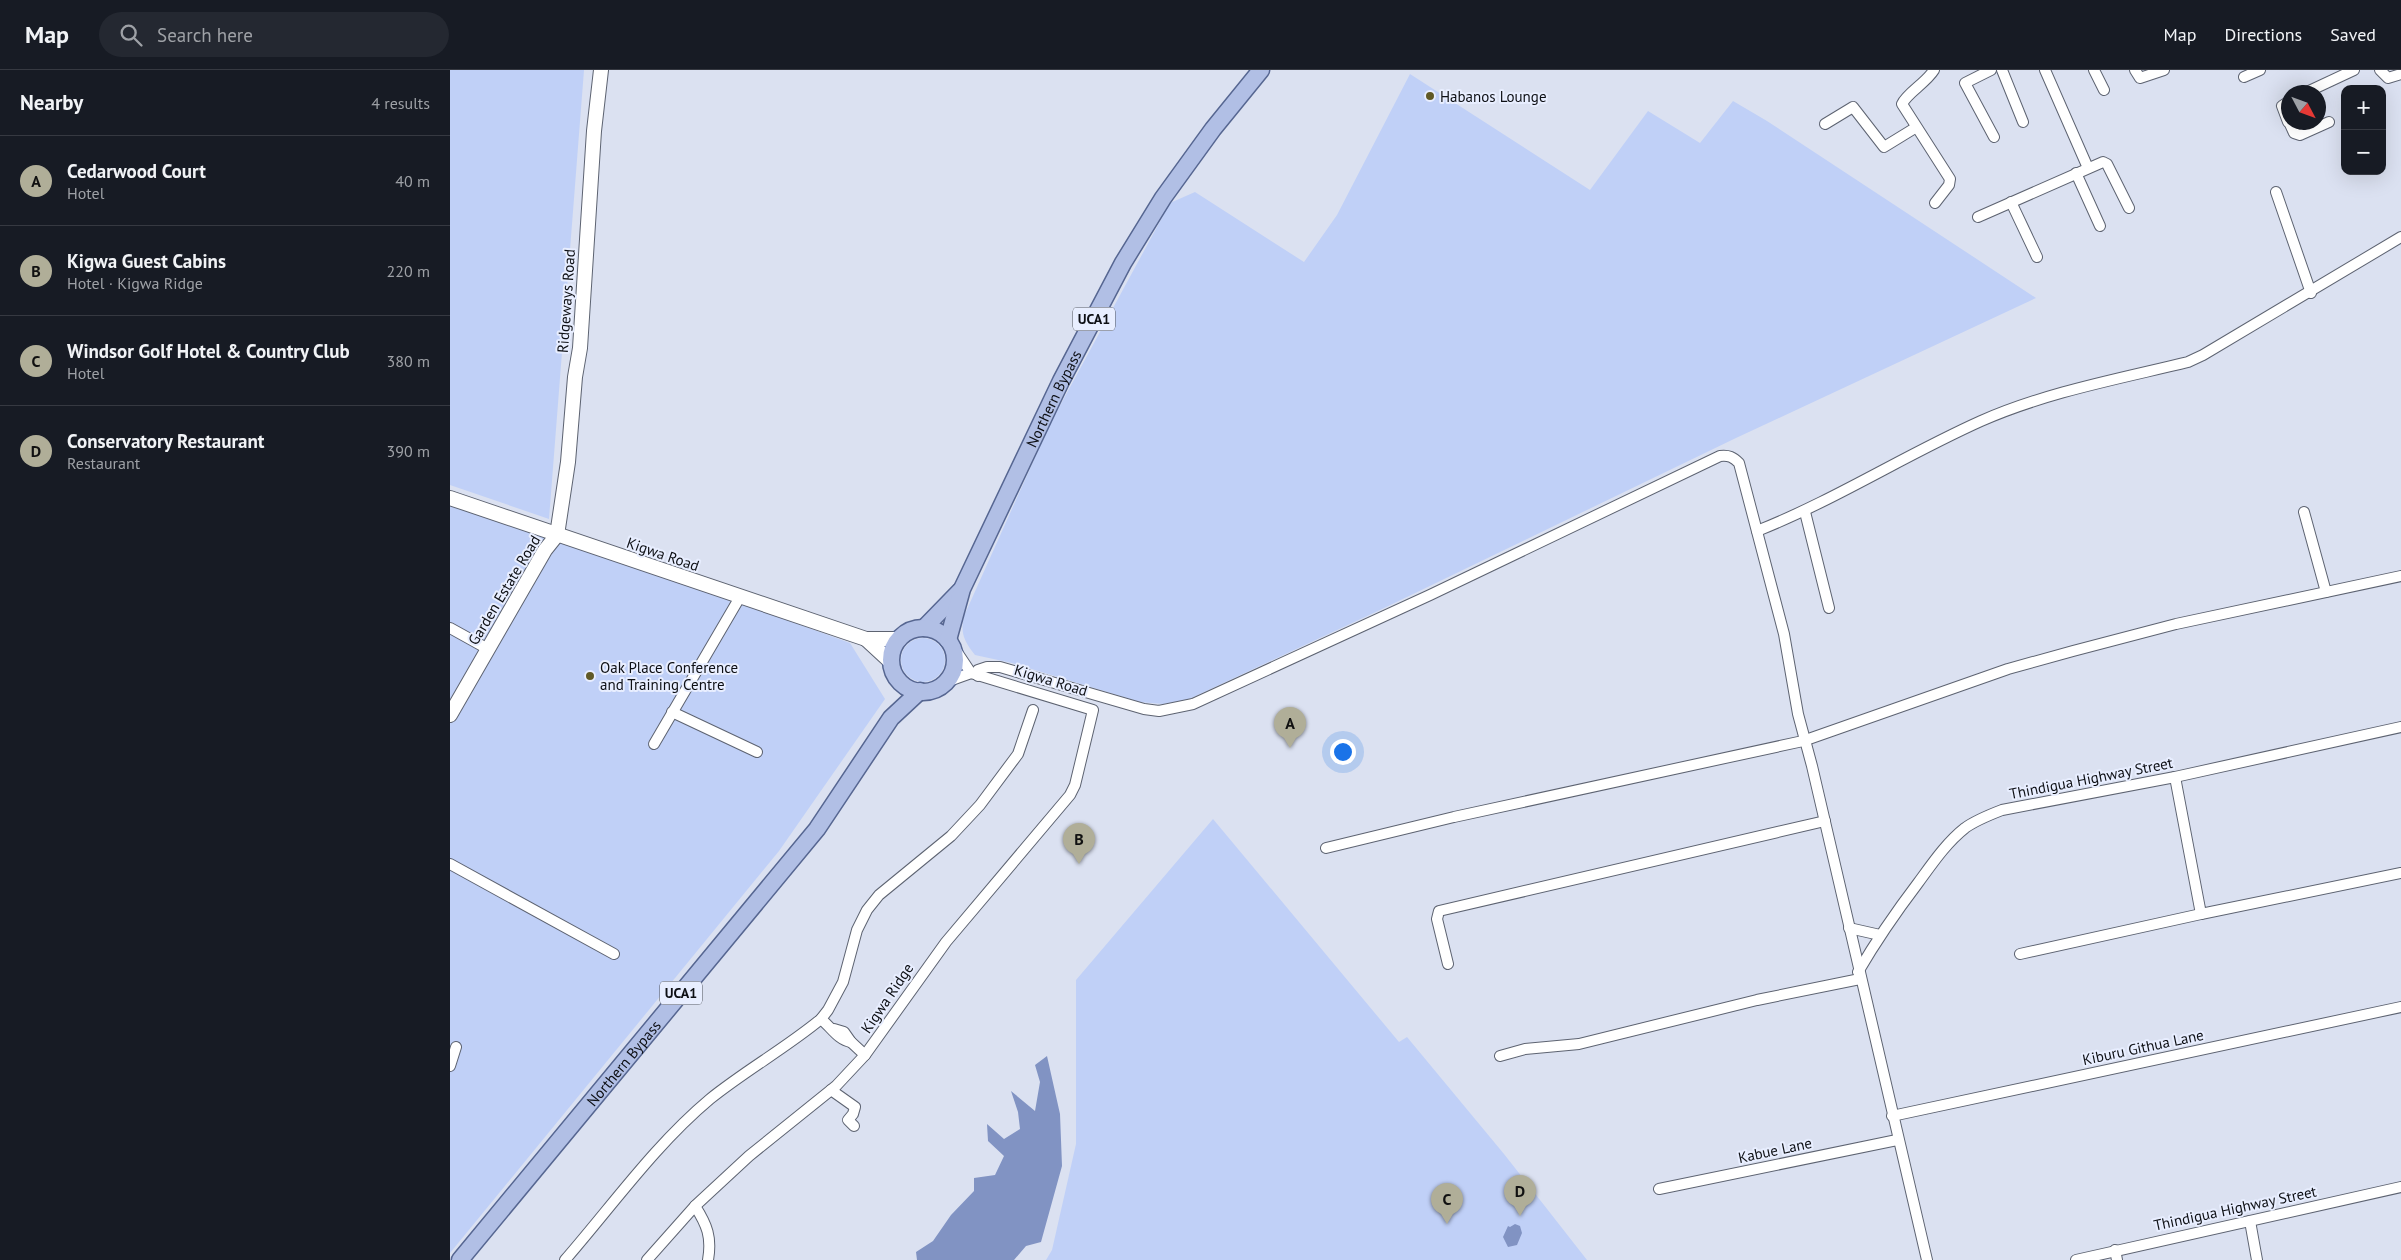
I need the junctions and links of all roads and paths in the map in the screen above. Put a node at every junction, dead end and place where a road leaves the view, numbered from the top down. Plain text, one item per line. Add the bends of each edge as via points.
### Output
1 (601, 70) edge
2 (1261, 70) edge
3 (1934, 70) edge
4 (1991, 70) edge
5 (2002, 70) edge
6 (2045, 70) edge
7 (2094, 70) edge
8 (2135, 70) edge
9 (2164, 70) edge
10 (2260, 70) edge
11 (2354, 70) edge
12 (2380, 70) edge
13 (1977, 73) edge
14 (2338, 73) edge
15 (2401, 74) edge
16 (2244, 78) dead end
17 (2318, 85) edge
18 (2104, 90) dead end
19 (2023, 122) dead end
20 (2329, 122) dead end
21 (2326, 123) edge
22 (1825, 124) dead end
23 (1915, 128) junction
24 (2293, 130) edge
25 (2311, 130) edge
26 (1994, 137) dead end
27 (2088, 168) junction
28 (2076, 173) junction
29 (2276, 192) dead end
30 (2011, 202) junction
31 (1935, 203) dead end
32 (2129, 208) dead end
33 (1978, 217) dead end
34 (2100, 226) dead end
35 (2401, 237) edge
36 (2037, 257) dead end
37 (2311, 293) junction
38 (450, 498) edge
39 (1805, 512) junction
40 (2304, 512) dead end
41 (1757, 531) junction
42 (558, 535) junction
43 (2401, 576) edge
44 (962, 589) junction
45 (2326, 592) junction
46 (740, 597) junction
47 (1829, 608) dead end
48 (450, 628) edge
49 (924, 628) junction
50 (866, 639) junction
51 (900, 639) junction
52 (949, 641) junction
53 (488, 649) junction
54 (892, 663) junction
55 (974, 675) junction
56 (900, 682) junction
57 (946, 682) junction
58 (920, 691) junction
59 (1033, 710) dead end
60 (1093, 710) joint
61 (672, 712) junction
62 (450, 715) edge
63 (891, 718) junction
64 (2401, 728) edge
65 (1803, 741) junction
66 (654, 744) dead end
67 (757, 752) dead end
68 (2176, 777) junction
69 (1825, 821) junction
70 (1326, 848) dead end
71 (450, 864) edge
72 (2401, 873) edge
73 (2201, 914) junction
74 (1848, 928) junction
75 (1880, 935) junction
76 (614, 954) dead end
77 (2020, 954) dead end
78 (1448, 964) dead end
79 (1859, 975) junction
80 (2401, 1007) edge
81 (821, 1018) junction
82 (456, 1047) dead end
83 (865, 1055) junction
84 (1500, 1056) dead end
85 (450, 1066) edge
86 (831, 1090) junction
87 (1892, 1116) junction
88 (854, 1126) dead end
89 (1897, 1140) junction
90 (2401, 1187) edge
91 (1659, 1189) dead end
92 (695, 1206) junction
93 (2250, 1221) junction
94 (2116, 1255) edge
95 (460, 1260) edge
96 (565, 1260) edge
97 (646, 1260) edge
98 (708, 1260) edge
99 (1927, 1260) edge
100 (2076, 1260) edge
101 (2257, 1260) edge

1 - 42 street, Ridgeways Road via 580,348
2 - 44 main road, Northern Bypass / UCA1 via 1212,129 1163,198 1123,263 1061,381
3 - 23 street via 1928,80 1902,101
4 - 13 street
5 - 19 street
6 - 27 street
7 - 18 street
8 - 9 street via 2140,78
10 - 16 street
11 - 14 street
12 - 15 street via 2388,78
13 - 26 street via 1965,85
14 - 17 street
20 - 21 street
22 - 23 street via 1853,107 1884,147
23 - 31 street via 1950,182
24 - 25 street via 2300,135
27 - 28 street
27 - 32 street via 2103,162 2107,164
28 - 30 street
28 - 34 street
29 - 37 street
30 - 33 street
30 - 36 street
35 - 37 street
37 - 39 street via 2203,356 2030,402 1981,422
38 - 42 street, Kigwa Road
39 - 41 street
39 - 47 street
40 - 45 street
41 - 55 street via 1739,463 1728,455 1720,456 1193,704 1168,710 1144,709 1000,667 982,667
41 - 65 street via 1784,634
42 - 46 street, Kigwa Road
42 - 53 street, Garden Estate Road via 545,550
43 - 45 street
44 - 49 main road, UCA1
44 - 52 main road, UCA1
45 - 65 street via 2176,624 2008,669
46 - 50 street, Kigwa Road
46 - 61 street
48 - 53 street
49 - 51 main road via 911,630
49 - 52 main road via 938,631
50 - 51 street
50 - 54 street
51 - 54 main road via 894,647
52 - 55 street
52 - 57 main road via 955,661 954,670
53 - 62 street, Garden Estate Road
54 - 56 main road
55 - 57 street
55 - 60 street, Kigwa Road
56 - 58 main road
56 - 63 main road, UCA1
57 - 58 main road via 936,689
58 - 63 main road, UCA1
59 - 81 street via 1018,754 980,805 951,836 879,895 867,910 857,930 843,982
60 - 83 street, Kigwa Ridge via 1079,776 1070,795 946,942
61 - 66 street
61 - 67 street
63 - 95 main road, Northern Bypass / UCA1 via 816,829
64 - 68 street, Thindigua Highway Street
65 - 69 street
65 - 70 street
68 - 73 street
68 - 75 street, Thindigua Highway Street via 2002,810 1966,826 1954,837
69 - 74 street
69 - 78 street via 1438,911
71 - 76 street
72 - 73 street
73 - 77 street
74 - 75 street
74 - 79 street
75 - 79 street, Thindigua Highway Street
79 - 84 street via 1578,1044 1524,1049
79 - 87 street
80 - 87 street, Kiburu Githua Lane
81 - 83 street via 834,1029 844,1032
81 - 96 street via 716,1095 693,1116 647,1163
82 - 85 street
83 - 86 street, Kigwa Ridge
86 - 88 street via 855,1107 848,1120
86 - 92 street, Kigwa Ridge via 749,1156
87 - 89 street
89 - 91 street, Kabue Lane
89 - 99 street
90 - 93 street, Thindigua Highway Street
92 - 97 street, Kigwa Ridge
92 - 98 street via 707,1226 710,1242
93 - 94 street, Thindigua Highway Street
93 - 101 street
94 - 100 street, Thindigua Highway Street

